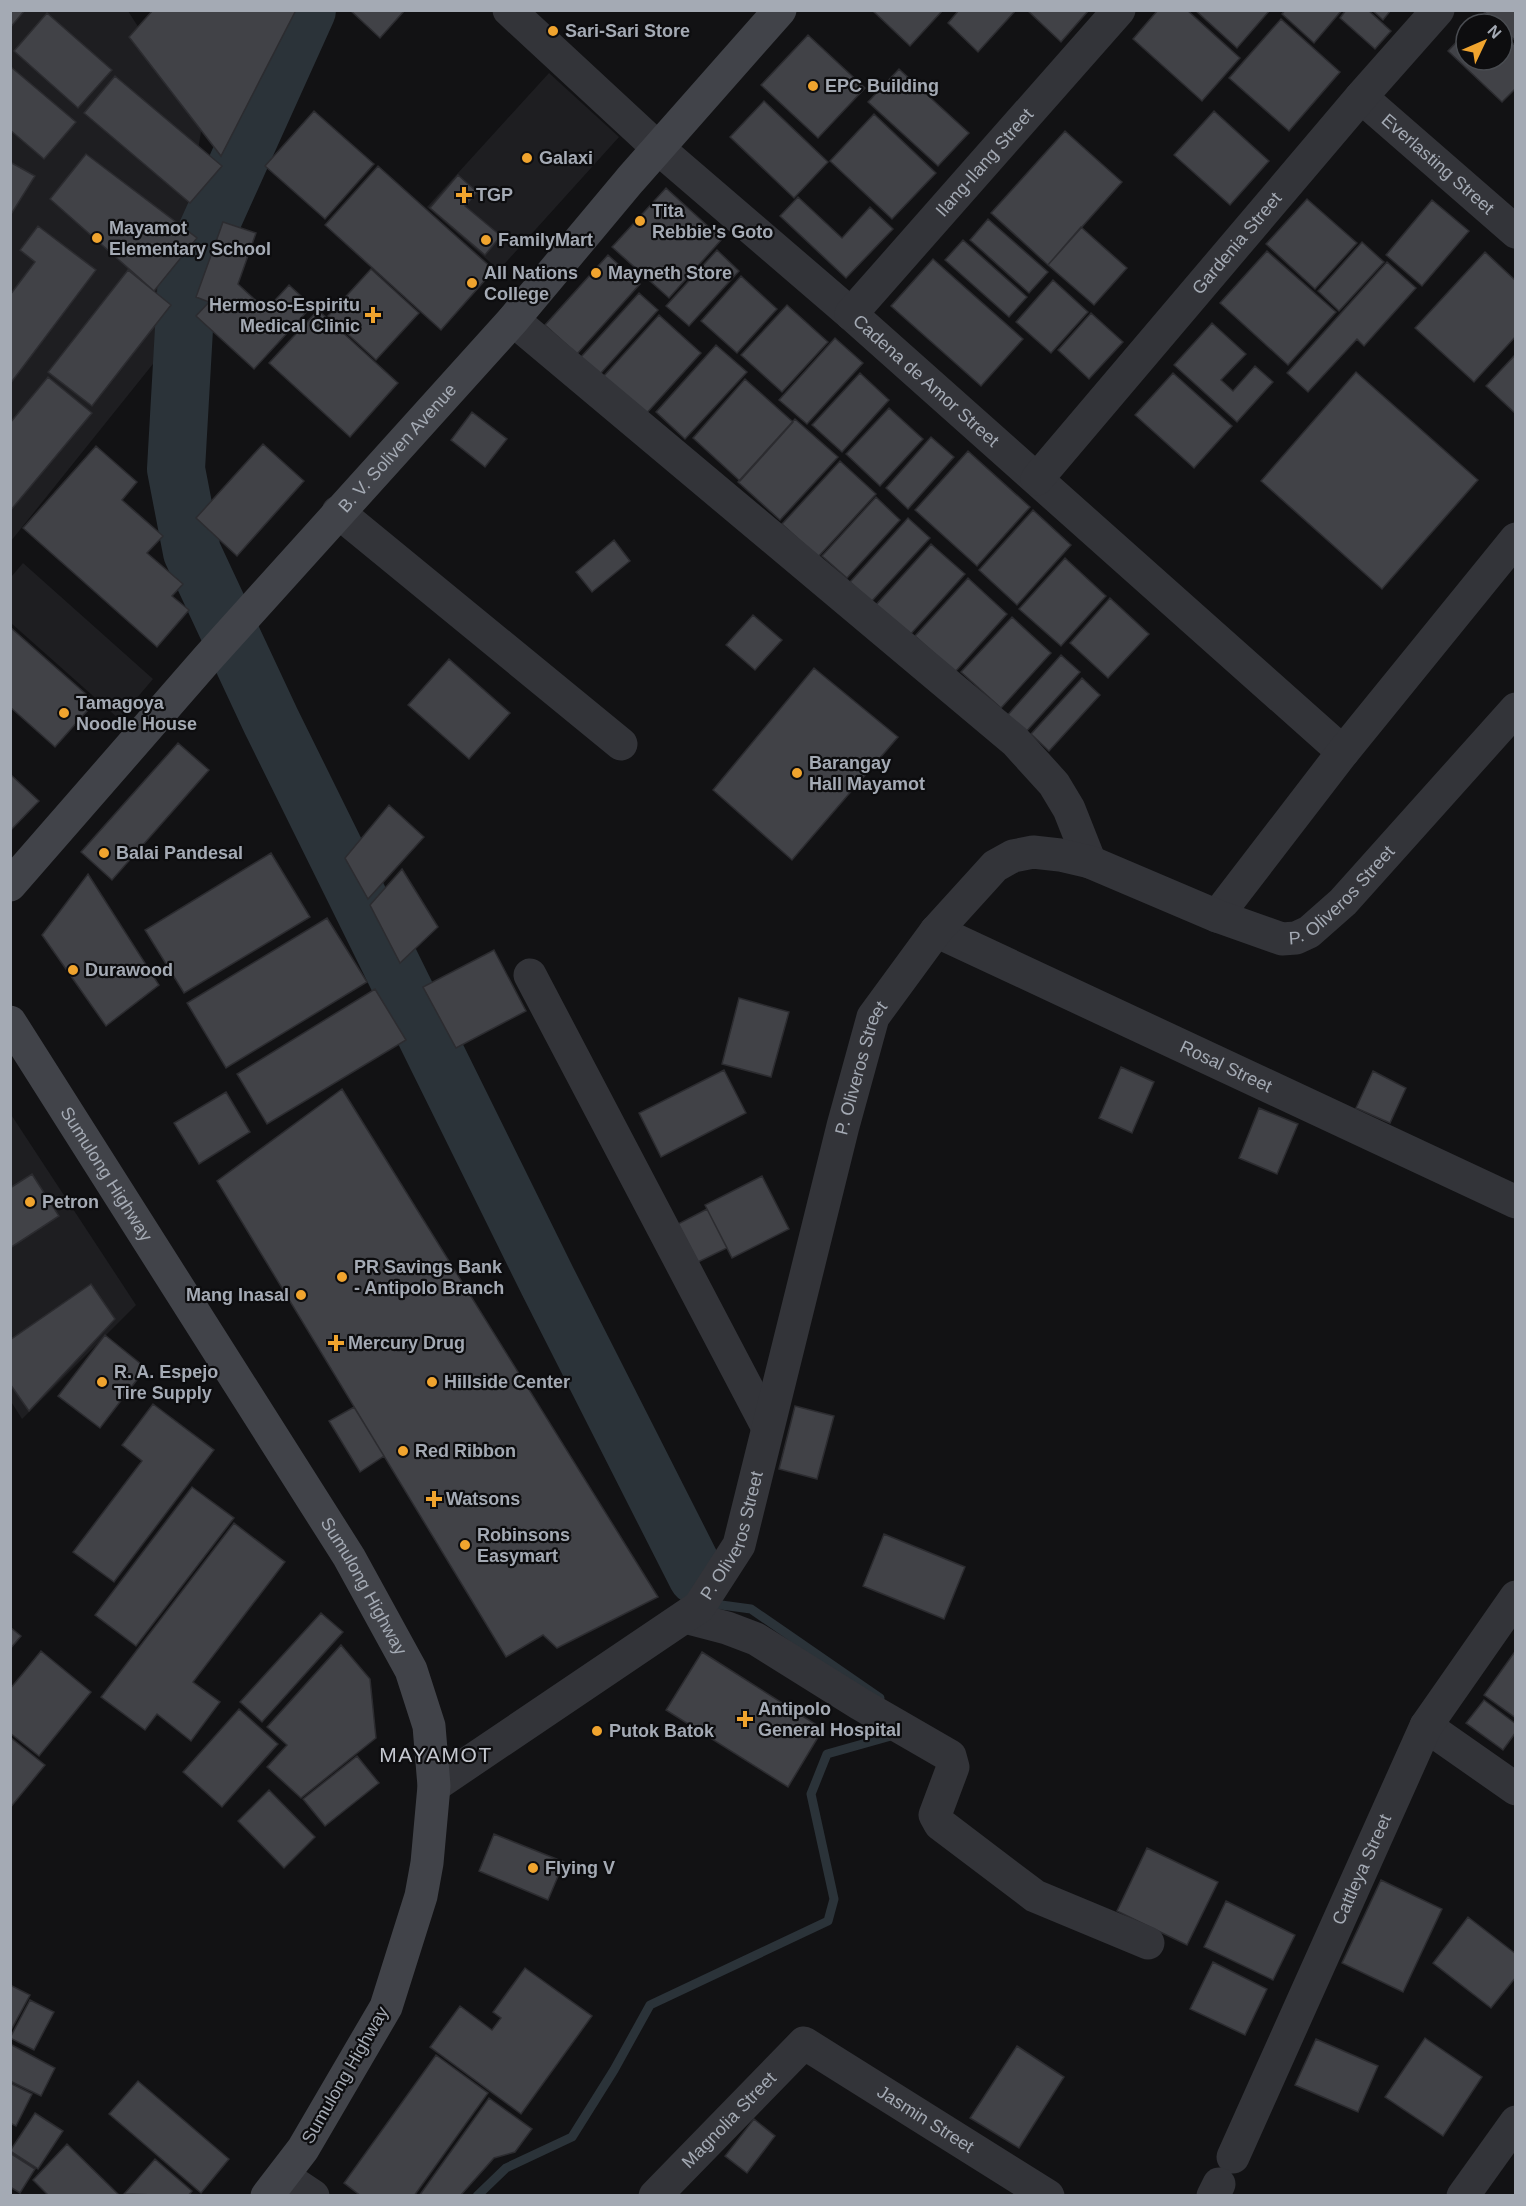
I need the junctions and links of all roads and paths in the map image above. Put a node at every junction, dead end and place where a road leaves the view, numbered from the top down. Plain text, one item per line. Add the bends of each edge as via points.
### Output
1 (509, 10) edge
2 (780, 10) edge
3 (1119, 10) edge
4 (1438, 10) edge
5 (1361, 97) junction
6 (659, 148) junction
7 (1515, 232) edge
8 (851, 314) junction
9 (513, 320) junction
10 (1037, 479) junction
11 (338, 512) junction
12 (1515, 539) edge
13 (1515, 709) edge
14 (621, 744) dead end
15 (1343, 752) junction
16 (1090, 862) junction
17 (10, 885) edge
18 (1217, 916) junction
19 (936, 931) junction
20 (530, 975) dead end
21 (10, 1022) edge
22 (1515, 1202) edge
23 (767, 1425) junction
24 (1515, 1597) edge
25 (692, 1612) junction
26 (1426, 1726) junction
27 (434, 1786) junction
28 (1515, 1789) edge
29 (1149, 1943) dead end
30 (804, 2043) joint
31 (1515, 2122) edge
32 (1222, 2179) edge
33 (275, 2186) edge
34 (673, 2190) edge
35 (313, 2196) edge
36 (1048, 2196) edge
37 (1463, 2196) edge

1 - 6 street, Cadena de Amor Street
2 - 6 main road, B. V. Soliven Avenue
3 - 8 street, Ilang-Ilang Street
4 - 5 street, Gardenia Street
5 - 7 street, Everlasting Street
5 - 10 street, Gardenia Street
6 - 8 street, Cadena de Amor Street
6 - 9 main road, B. V. Soliven Avenue
8 - 10 street, Cadena de Amor Street
9 - 11 main road, B. V. Soliven Avenue
9 - 16 street via 1015,741 1054,784 1069,809
10 - 15 street, Cadena de Amor Street
11 - 14 street
11 - 17 main road, B. V. Soliven Avenue
12 - 15 street
13 - 18 street, P. Oliveros Street via 1343,902 1310,932 1282,939
15 - 18 street
16 - 18 street, P. Oliveros Street
16 - 19 street, P. Oliveros Street via 1034,852 1013,856 995,866
19 - 22 street, Rosal Street
19 - 23 street, P. Oliveros Street via 873,1017
20 - 23 street
21 - 27 main road, Sumulong Highway via 349,1557 411,1670 429,1726
23 - 25 street, P. Oliveros Street via 739,1545
24 - 26 street, Cattleya Street
25 - 27 street, P. Oliveros Street
25 - 29 street via 756,1640 950,1756 953,1767 935,1815 940,1824 1035,1896
26 - 28 street
26 - 32 street, Cattleya Street
27 - 33 main road, Sumulong Highway via 421,1896 386,2007 303,2149
30 - 34 street, Magnolia Street
30 - 36 street, Jasmin Street
31 - 37 street
33 - 35 street

